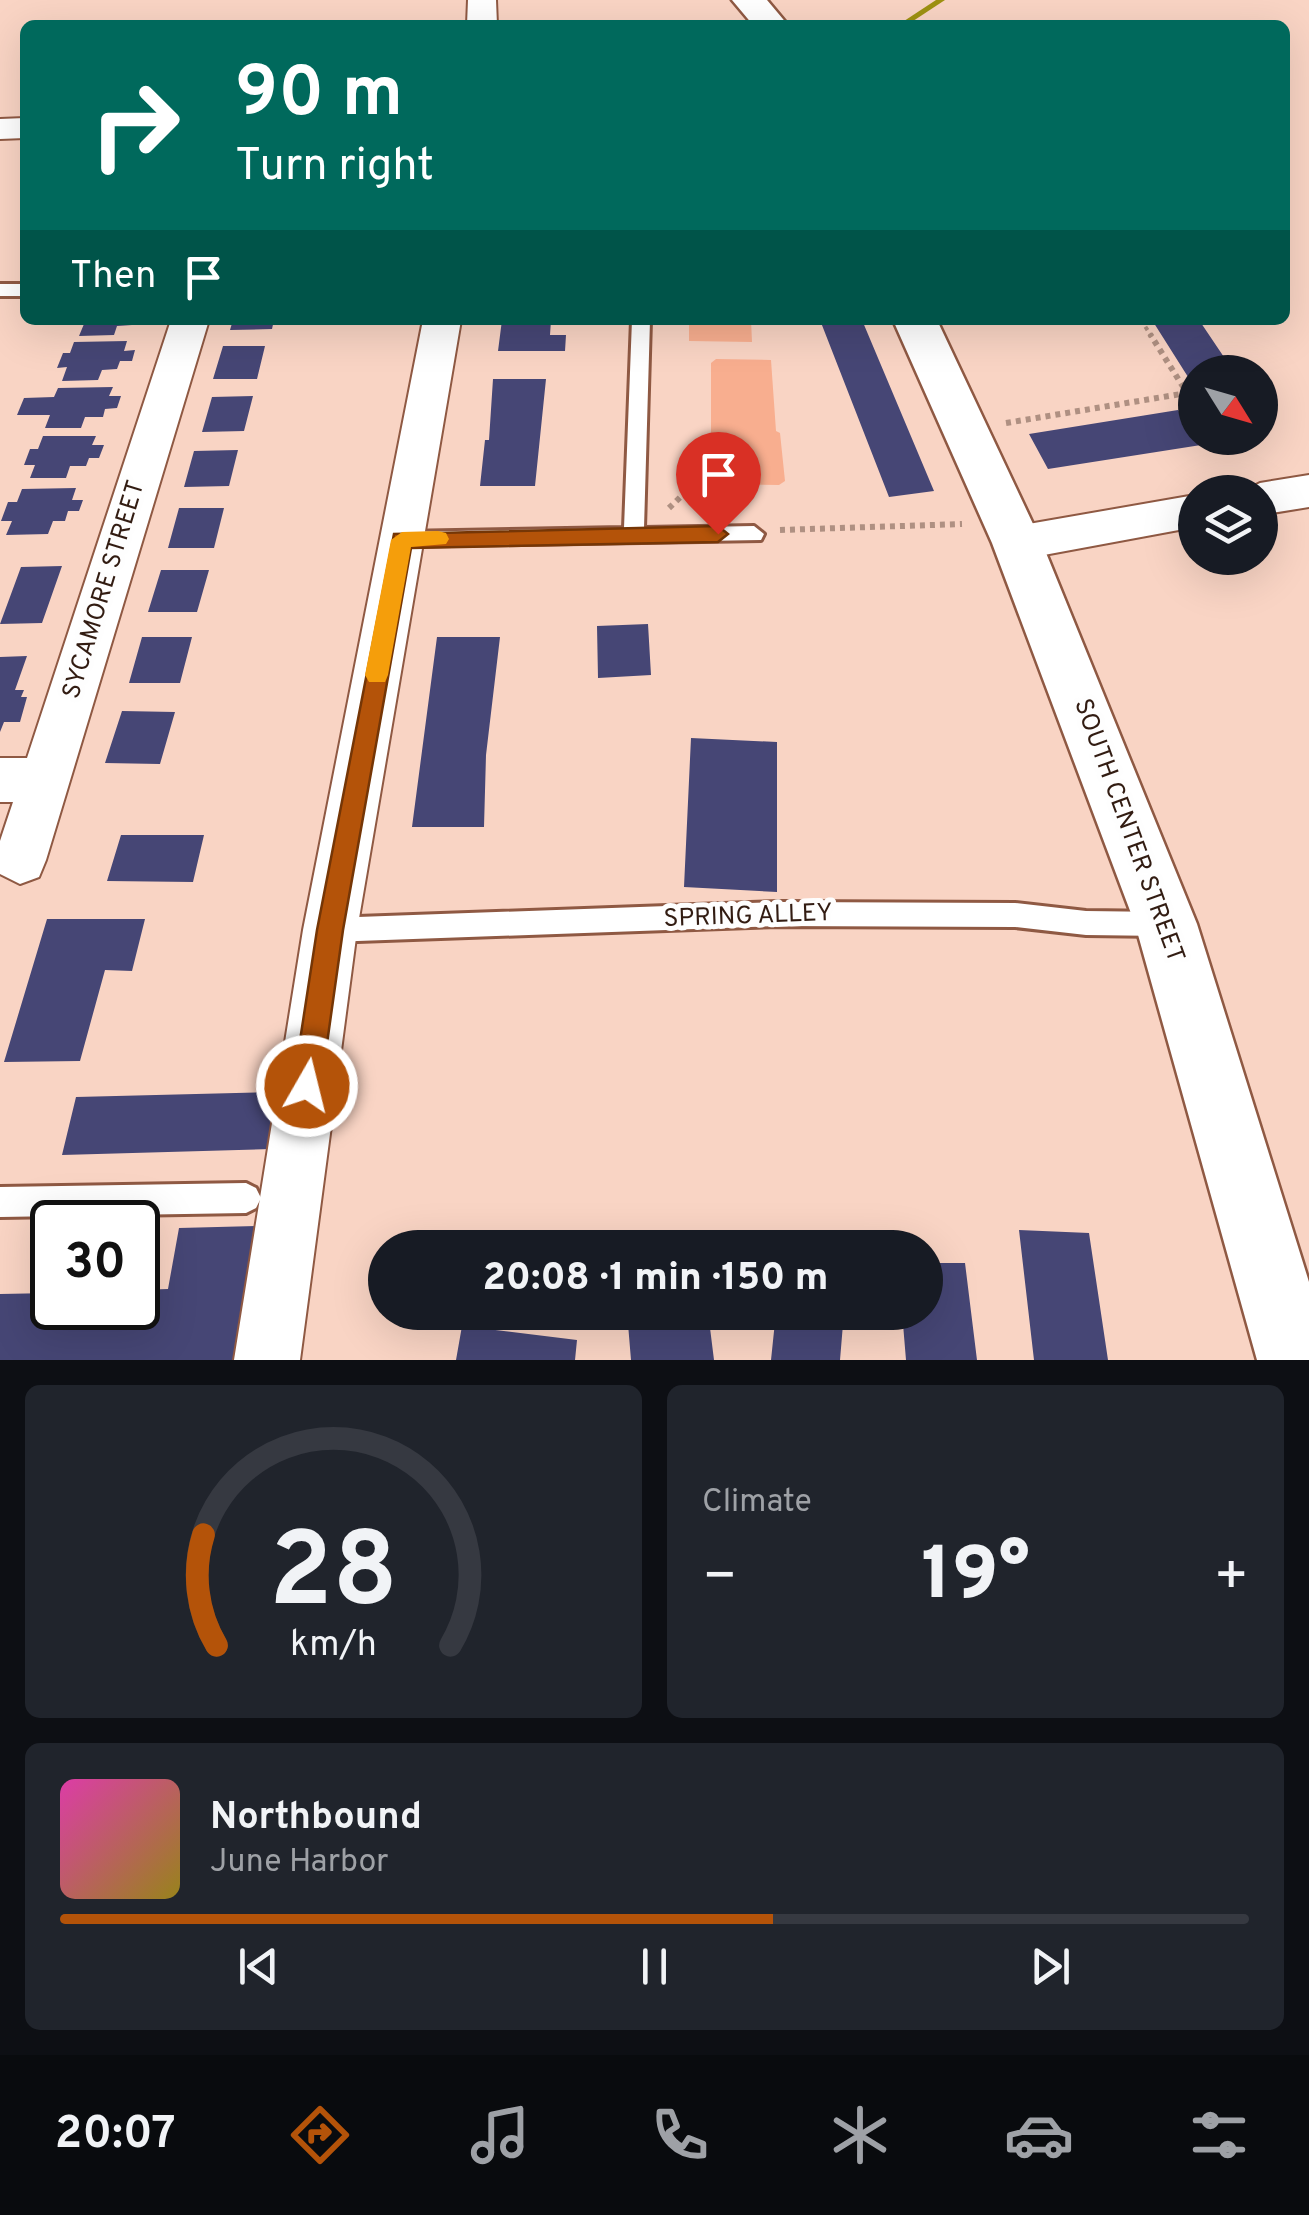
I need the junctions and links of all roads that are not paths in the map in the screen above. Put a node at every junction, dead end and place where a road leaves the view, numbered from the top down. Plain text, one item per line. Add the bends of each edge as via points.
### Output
1 (749, 0) edge
2 (767, 20) edge
3 (188, 325) edge
4 (441, 325) edge
5 (641, 325) edge
6 (917, 325) edge
7 (1309, 491) edge
8 (1278, 497) edge
9 (1178, 513) edge
10 (993, 533) junction
11 (754, 534) road end
12 (634, 535) junction
13 (402, 540) junction
14 (23, 780) edge
15 (20, 860) dead end
16 (1166, 924) junction
17 (330, 930) junction
18 (246, 1198) dead end
19 (0, 1202) edge
20 (267, 1360) edge
21 (1295, 1360) edge

1 - 2 street
3 - 14 street, SYCAMORE STREET
4 - 13 street
5 - 12 lane
6 - 10 street, SOUTH CENTER STREET
7 - 8 street
9 - 10 street
10 - 16 street, SOUTH CENTER STREET
11 - 12 lane
12 - 13 lane
13 - 17 street
14 - 15 street, SYCAMORE STREET
16 - 17 lane, SPRING ALLEY via 1015,915 779,914
16 - 21 street, SOUTH CENTER STREET
17 - 20 street
18 - 19 lane

